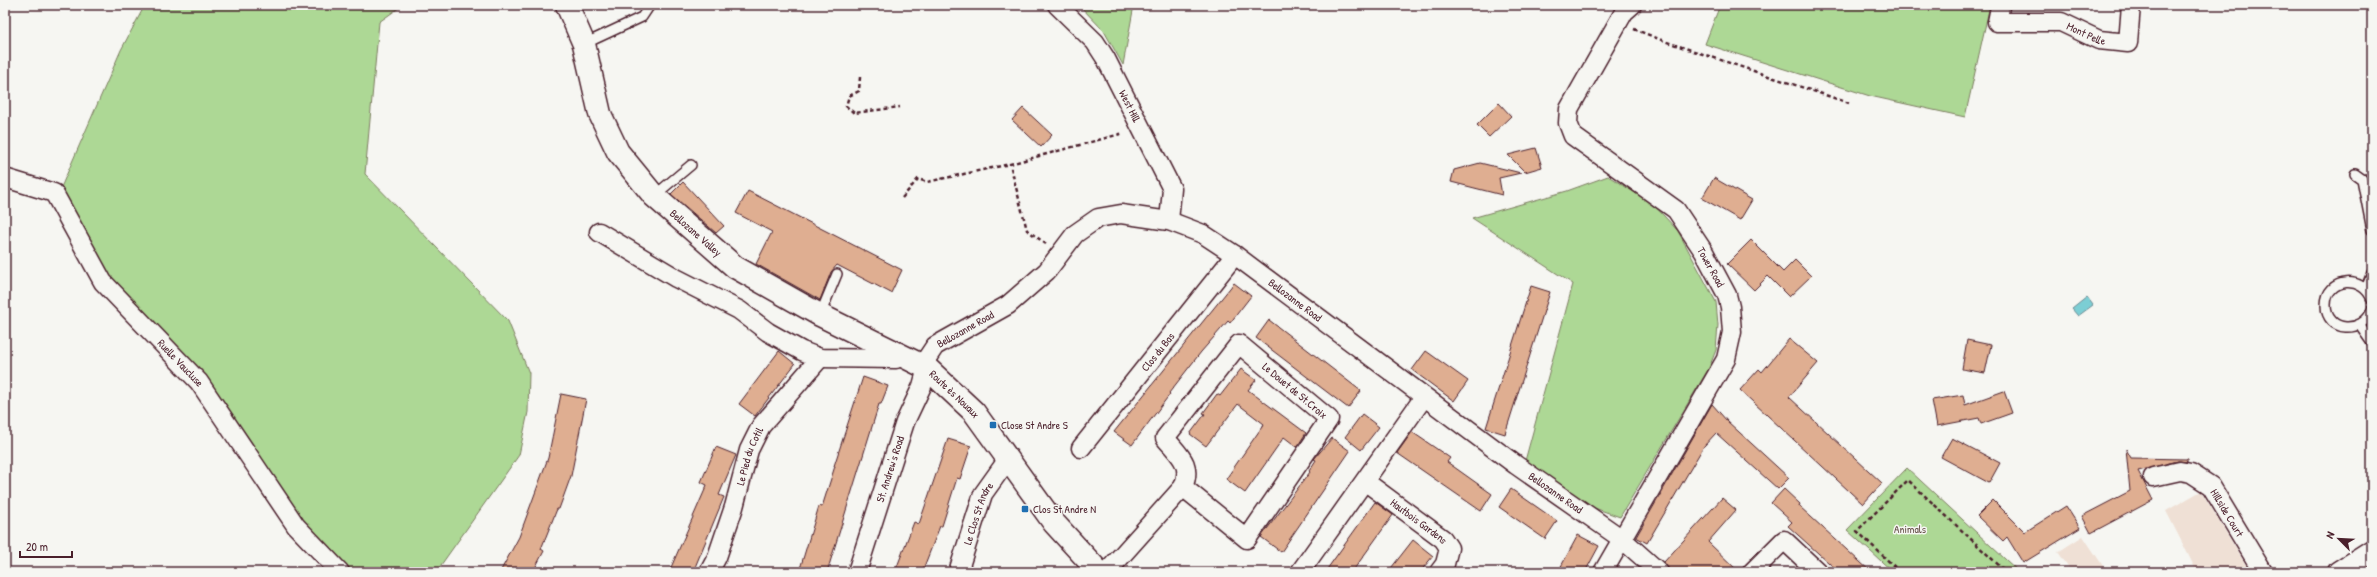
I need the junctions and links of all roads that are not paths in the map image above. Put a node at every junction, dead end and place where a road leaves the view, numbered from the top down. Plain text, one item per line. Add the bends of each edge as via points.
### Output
1 (567, 5) edge
2 (650, 5) edge
3 (1057, 5) edge
4 (1632, 5) edge
5 (2131, 5) edge
6 (2000, 7) dead end
7 (584, 44) junction
8 (691, 165) dead end
9 (2355, 174) dead end
10 (5, 178) edge
11 (654, 196) junction
12 (1169, 221) junction
13 (2372, 230) edge
14 (600, 232) dead end
15 (1235, 255) junction
16 (2372, 273) edge
17 (837, 274) dead end
18 (2366, 288) junction
19 (2372, 300) edge
20 (2372, 310) edge
21 (820, 314) junction
22 (2360, 326) junction
23 (2372, 343) edge
24 (903, 355) junction
25 (820, 358) junction
26 (927, 368) junction
27 (1424, 397) junction
28 (1081, 448) dead end
29 (1008, 459) junction
30 (2153, 477) dead end
31 (1366, 482) junction
32 (1183, 487) junction
33 (1622, 539) junction
34 (2372, 551) edge
35 (340, 572) edge
36 (709, 572) edge
37 (857, 572) edge
38 (958, 572) edge
39 (1099, 572) edge
40 (1107, 572) edge
41 (1300, 572) edge
42 (1439, 572) edge
43 (1604, 572) edge
44 (1659, 572) edge
45 (1752, 572) edge
46 (1818, 572) edge
47 (2263, 572) edge
48 (2339, 572) edge

1 - 7 street, Bellozane Valley
2 - 7 lane via 642,17
3 - 12 street, West Hill via 1095,42 1106,59 1172,189
4 - 33 street, Tower Road via 1624,12 1569,109 1568,123 1573,136 1676,210 1704,252 1727,295 1732,332 1726,359
5 - 6 street, Mont Pelle via 2128,44 2099,40 2061,22 1997,22
7 - 11 street, Bellozane Valley via 600,114 618,152
8 - 11 lane
9 - 13 lane via 2362,179
10 - 35 street, Ruelle Vaucluse via 54,193 103,282 199,382 296,526
11 - 21 street, Bellozane Valley via 735,267
12 - 15 street, Bellozanne Road via 1203,234
12 - 26 street, Bellozanne Road via 1122,214 1098,218 1075,234 1047,271 1008,305 935,346 928,358
14 - 25 street via 676,278 739,310 775,336
15 - 27 street, Bellozanne Road
15 - 28 street, Clos du Bas
16 - 18 lane
17 - 21 lane
18 - 19 lane
18 - 22 lane via 2360,284 2344,282 2337,285 2327,297 2327,312 2337,325 2344,328
20 - 22 lane via 2366,322
21 - 24 street, Bellozane Valley
22 - 23 lane
24 - 25 street via 896,360
24 - 26 street, Bellozane Valley
25 - 36 street, Le Pied du Cotil via 761,426 749,450 734,507 717,557
26 - 29 street, Route ès Nouaux via 974,412
26 - 37 street, St. Andrew's Road via 922,386 905,422
27 - 31 street
27 - 33 street, Bellozanne Road
29 - 38 street, Le Clos St Andre via 983,494
29 - 39 street, Route ès Nouaux via 1054,523
30 - 47 street, Hillside Court via 2180,471 2191,472 2211,486
31 - 41 street
31 - 42 street, Hautbois Gardens via 1443,539 1449,548 1445,564
32 - 32 street, Le Douet de St.Croix via 1247,539 1329,419 1238,344 1165,438 1184,462 1188,476
32 - 40 street
33 - 43 street, Tower Road
33 - 44 street, Bellozanne Road
34 - 48 street
45 - 46 street via 1784,540

